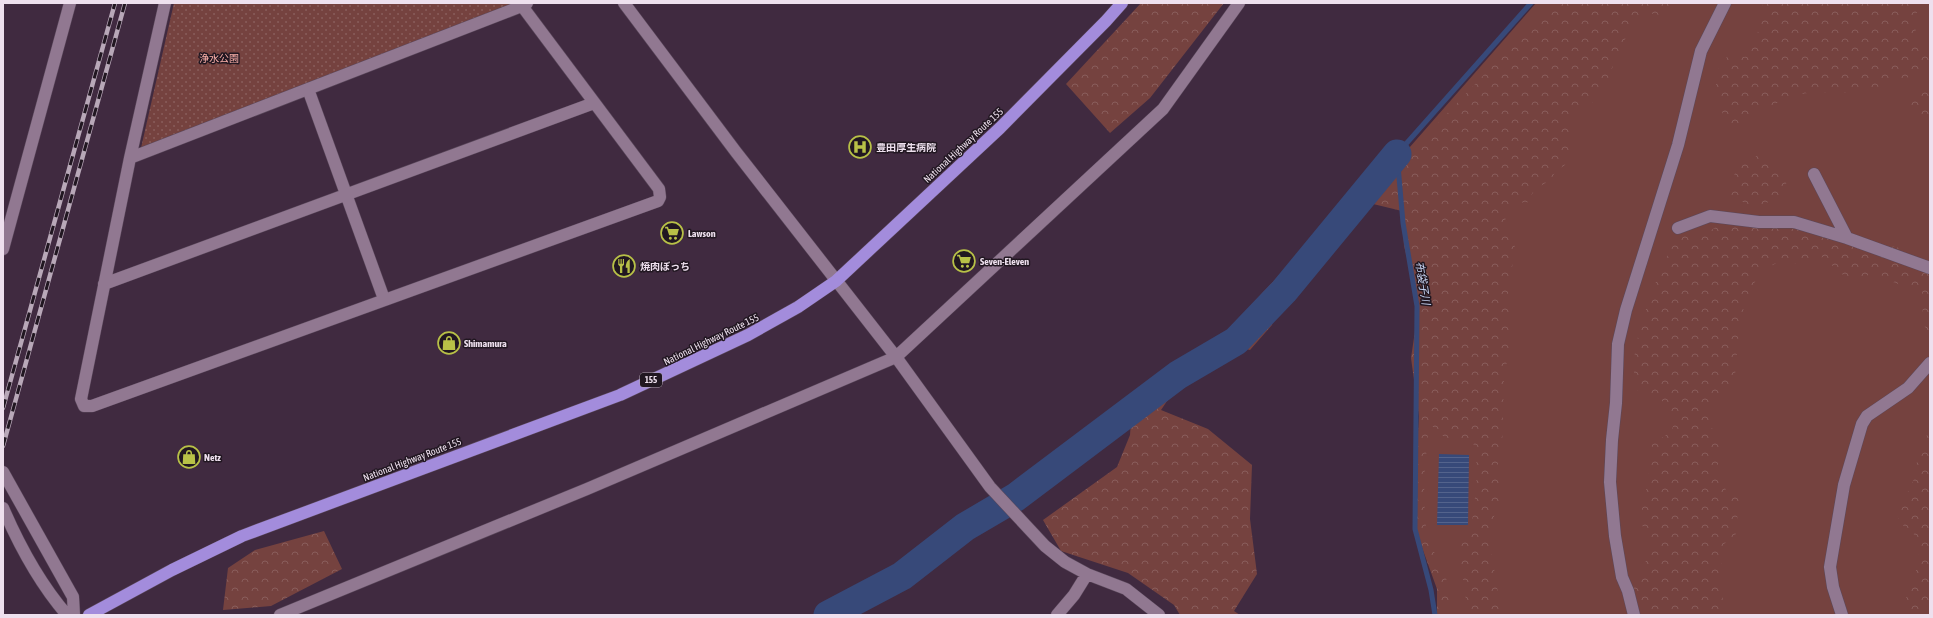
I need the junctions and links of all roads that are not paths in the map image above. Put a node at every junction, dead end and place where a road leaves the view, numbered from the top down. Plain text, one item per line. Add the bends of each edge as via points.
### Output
1 (70, 3) edge
2 (165, 3) edge
3 (624, 3) edge
4 (1122, 3) edge
5 (1238, 3) edge
6 (1724, 3) edge
7 (524, 5) edge
8 (308, 90) junction
9 (594, 103) junction
10 (130, 158) junction
11 (1814, 174) dead end
12 (346, 194) junction
13 (1678, 228) dead end
14 (1847, 238) junction
15 (3, 249) edge
16 (1930, 268) edge
17 (836, 281) junction
18 (104, 284) junction
19 (384, 299) junction
20 (896, 357) junction
21 (1930, 363) edge
22 (3, 472) edge
23 (3, 508) edge
24 (1087, 574) junction
25 (1156, 613) edge
26 (67, 615) edge
27 (74, 615) edge
28 (90, 615) edge
29 (280, 615) edge
30 (1056, 615) edge
31 (1634, 615) edge
32 (1842, 615) edge

1 - 15 street
2 - 10 street
3 - 17 street
4 - 17 highway, National Highway Route 155 / 155 via 1000,128
5 - 20 street via 1163,109
6 - 31 street via 1701,51 1678,145 1626,310 1618,344 1610,482 1622,577
7 - 8 street
7 - 9 street
8 - 10 street
8 - 12 street
9 - 12 street
9 - 19 street via 659,189 658,201
10 - 18 street
11 - 14 street
12 - 18 street
12 - 19 street
13 - 14 street via 1710,216 1759,222 1794,222
14 - 16 street
17 - 20 street
17 - 28 highway, National Highway Route 155 / 155 via 748,336 620,395 242,536 172,570
18 - 19 street via 81,399 84,406 92,406
20 - 24 street via 990,487 1045,546 1065,562
20 - 29 street via 587,489
21 - 32 street via 1908,388 1867,416 1862,424 1844,485 1830,566 1833,587
22 - 27 street via 72,597
23 - 26 street via 47,589
24 - 25 street via 1126,589
24 - 30 street via 1074,596

